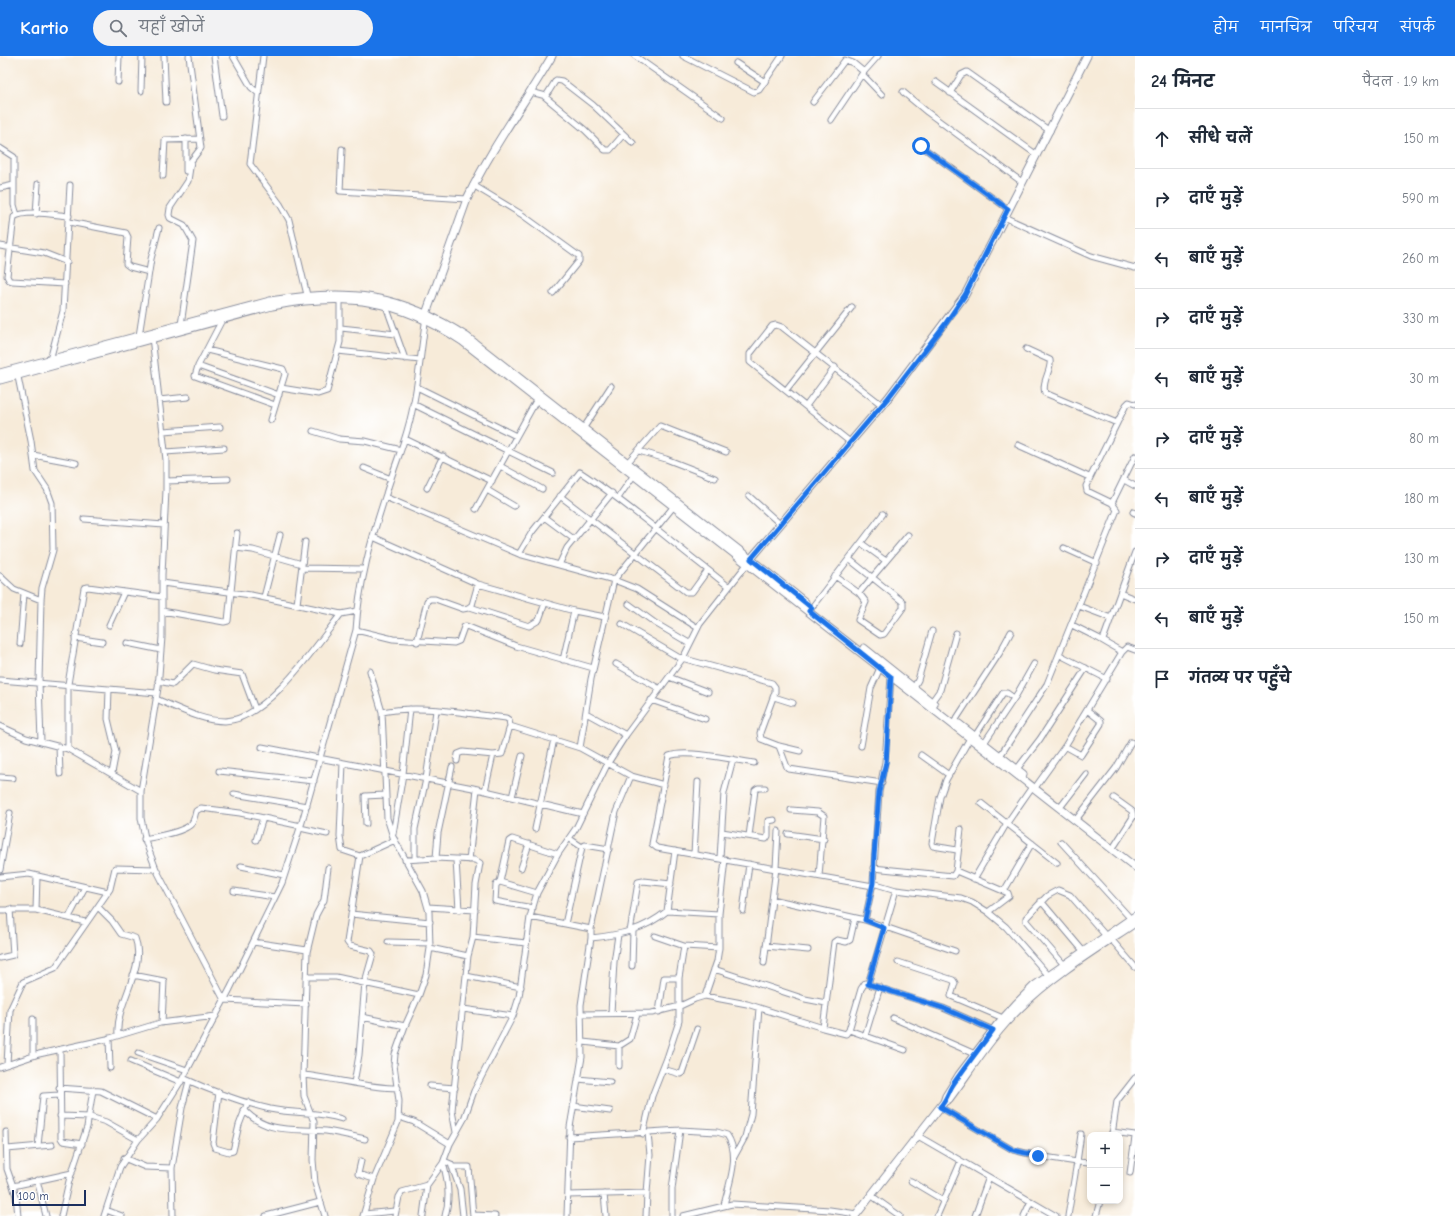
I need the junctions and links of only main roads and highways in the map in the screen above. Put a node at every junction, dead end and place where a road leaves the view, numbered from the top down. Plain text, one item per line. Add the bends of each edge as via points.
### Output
1 (552, 56) edge
2 (1087, 56) edge
3 (426, 316) junction
4 (152, 336) junction
5 (17, 372) junction
6 (0, 373) edge
7 (0, 380) edge
8 (749, 561) junction
9 (811, 610) junction
10 (899, 679) junction
11 (930, 704) junction
12 (973, 737) junction
13 (1034, 786) junction
14 (1135, 861) edge
15 (1135, 867) edge
16 (1134, 919) edge
17 (1108, 938) junction
18 (1066, 967) junction
19 (942, 1105) junction
20 (856, 1215) edge

1 - 3 main road via 501,135 473,185
2 - 8 main road via 965,295 882,405
3 - 4 main road via 362,301 305,300
3 - 4 main road via 392,302 362,295 334,293 270,301 181,325
3 - 8 main road
3 - 8 main road via 445,323 467,337
4 - 5 main road
4 - 5 main road via 139,336 50,360
5 - 6 main road
5 - 7 main road
8 - 9 main road
9 - 10 main road
9 - 10 main road via 891,677
10 - 11 main road
10 - 11 main road via 914,688
11 - 12 main road
11 - 12 main road
12 - 13 main road
12 - 13 main road via 1017,769
13 - 14 main road
13 - 15 main road
16 - 17 main road
17 - 18 main road
17 - 18 main road via 1084,952
18 - 19 main road via 1019,1008 1001,1028
18 - 19 main road via 1030,991 1003,1018 975,1054
19 - 20 main road

